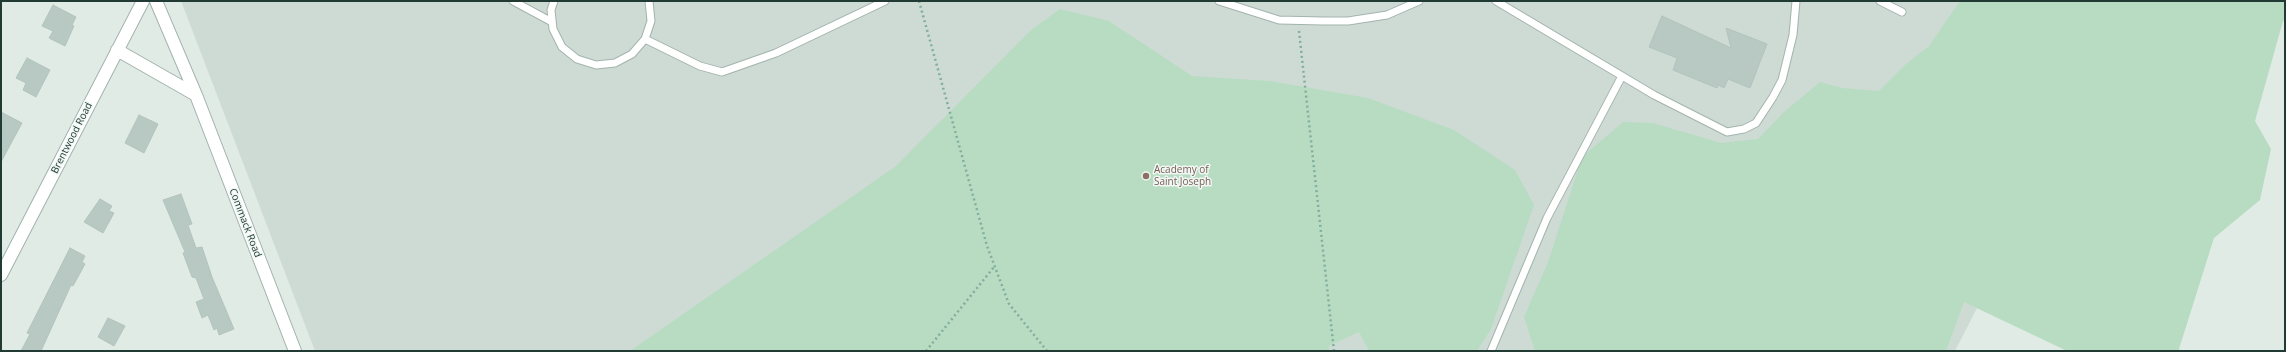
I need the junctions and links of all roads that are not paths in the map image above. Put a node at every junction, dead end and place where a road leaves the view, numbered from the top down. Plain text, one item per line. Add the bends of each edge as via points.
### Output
1 (143, 1) edge
2 (156, 1) edge
3 (514, 1) edge
4 (554, 1) edge
5 (649, 1) edge
6 (885, 1) edge
7 (1219, 1) edge
8 (1419, 1) edge
9 (1496, 1) edge
10 (1796, 1) edge
11 (1880, 1) edge
12 (1902, 12) dead end
13 (552, 22) junction
14 (645, 39) junction
15 (118, 50) junction
16 (1622, 76) junction
17 (196, 95) junction
18 (1, 275) edge
19 (295, 351) edge
20 (1491, 351) edge

1 - 15 street, Brentwood Road
2 - 17 street, Commack Road
3 - 13 lane
4 - 13 lane via 551,10
5 - 14 lane via 651,21
6 - 14 lane via 776,53 722,72 700,66
7 - 8 lane via 1279,20 1298,21 1348,20 1387,15
9 - 16 lane
10 - 16 lane via 1793,35 1782,80 1764,113 1756,123 1744,129 1727,132
11 - 12 lane
13 - 14 lane via 562,47 577,59 596,65 615,63 632,54
15 - 17 street
15 - 18 street, Brentwood Road
16 - 20 lane via 1547,218
17 - 19 street, Commack Road

